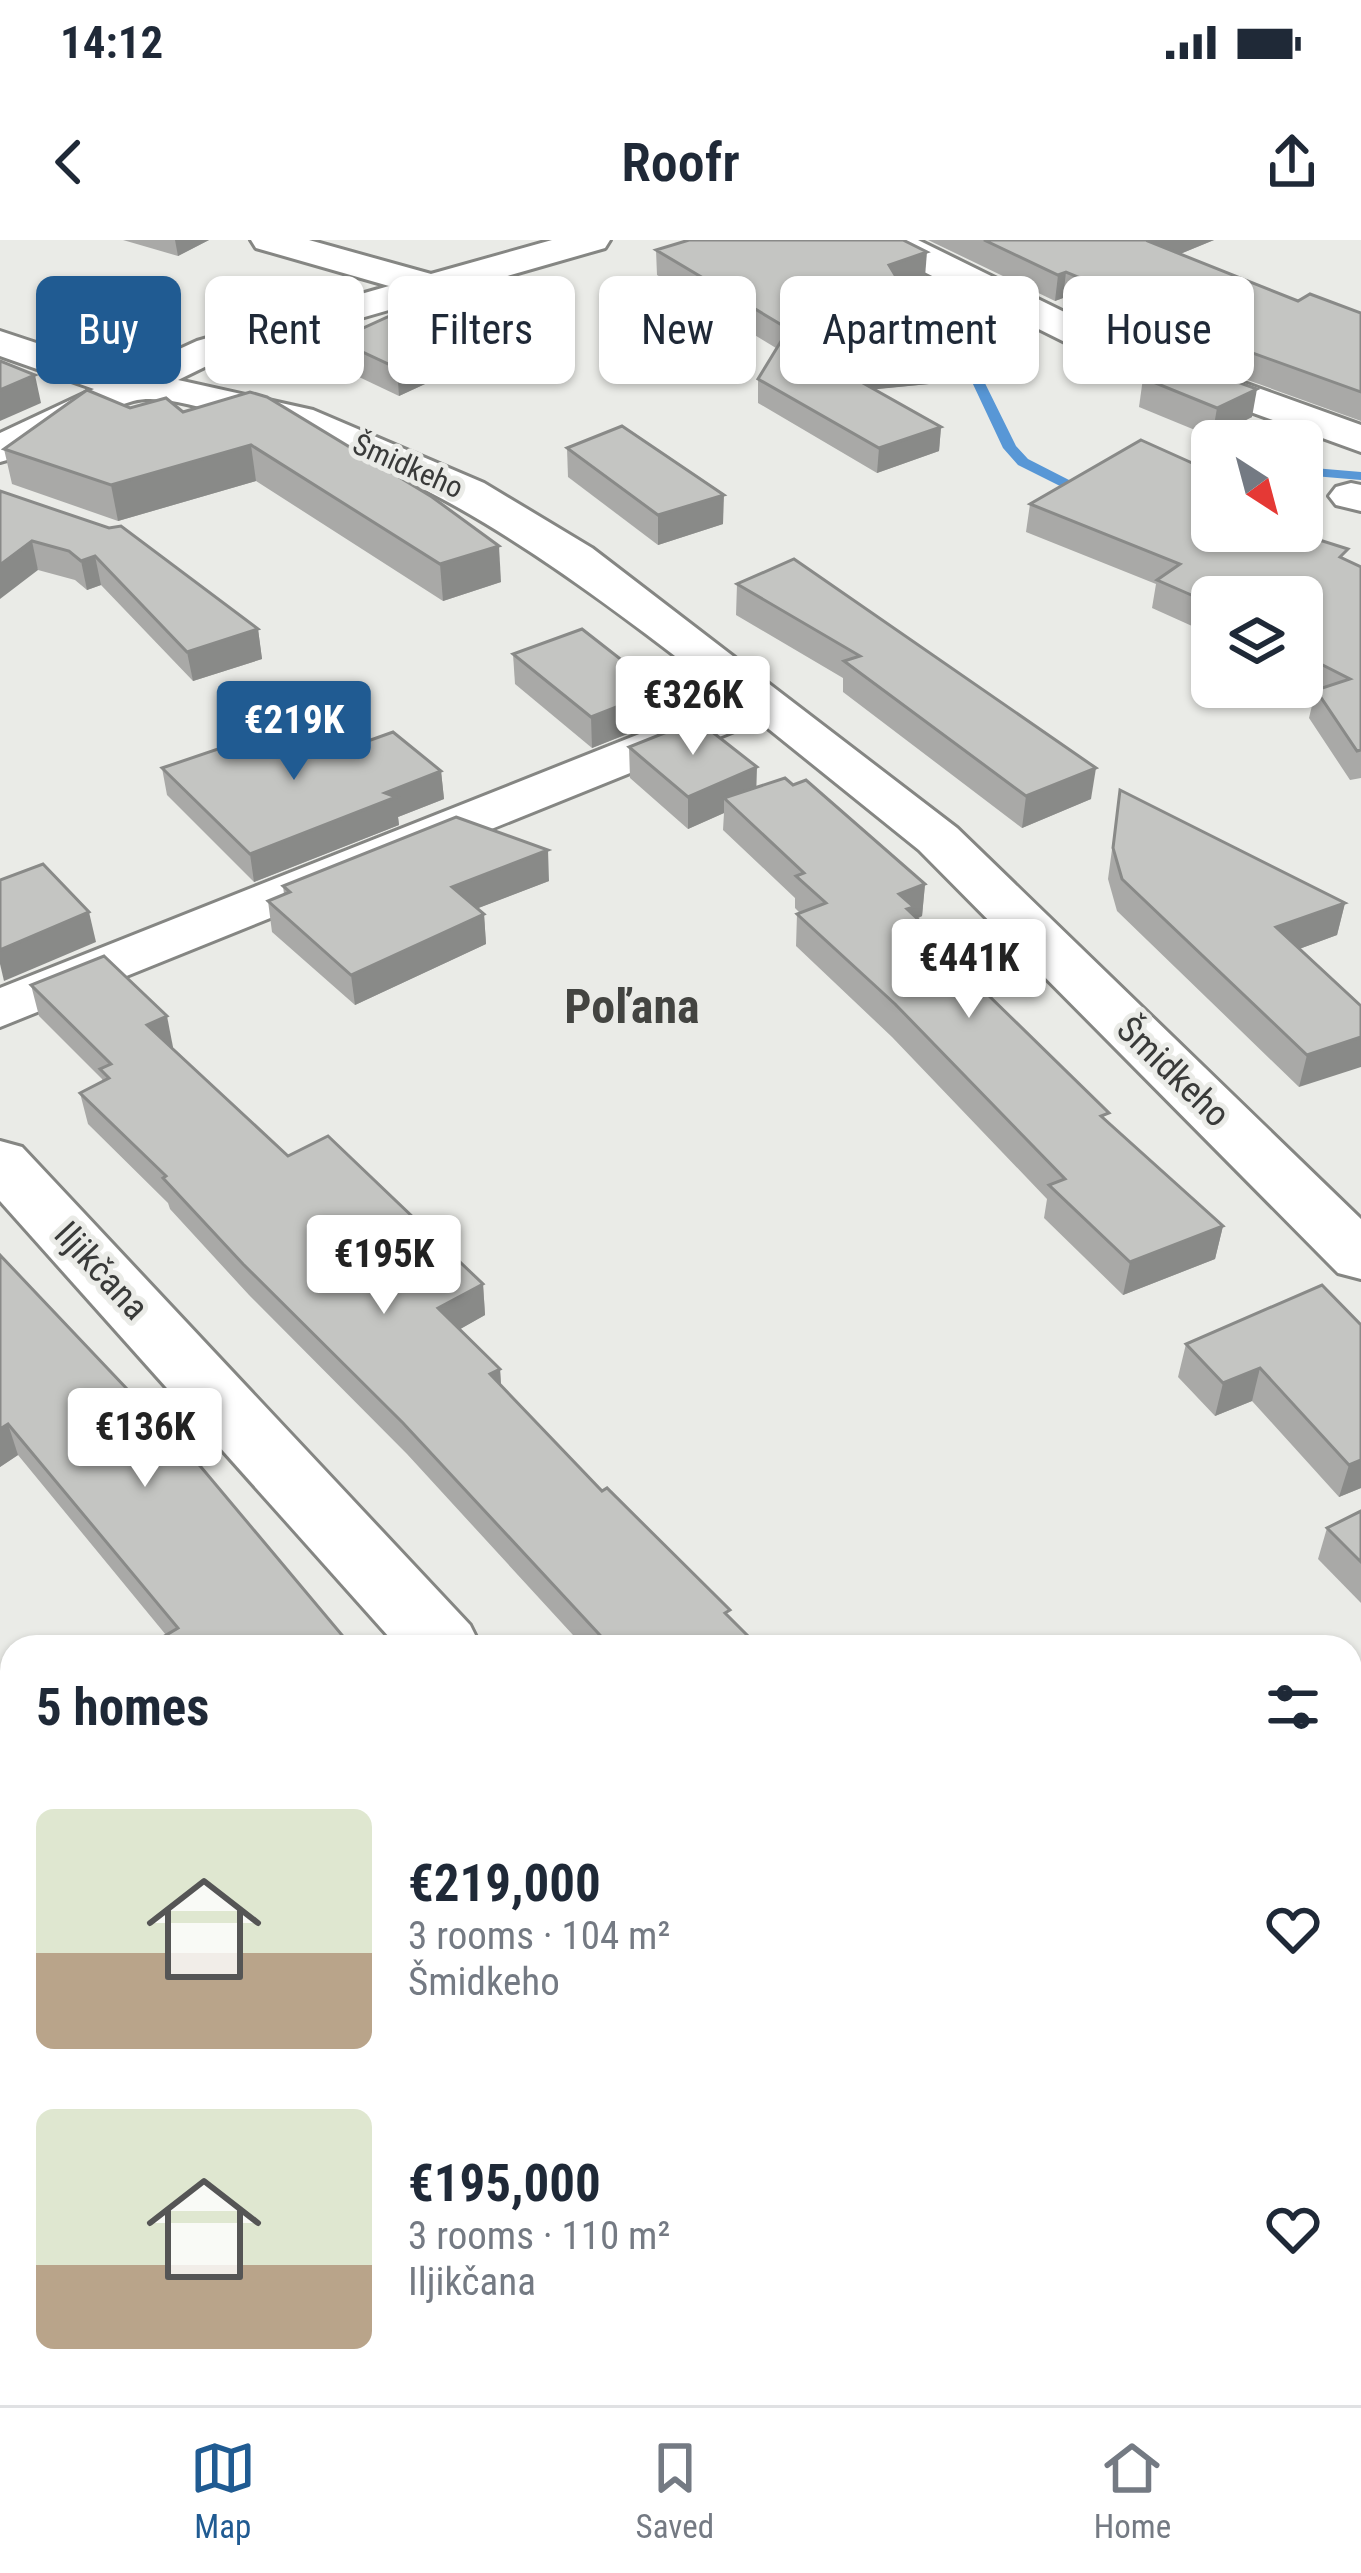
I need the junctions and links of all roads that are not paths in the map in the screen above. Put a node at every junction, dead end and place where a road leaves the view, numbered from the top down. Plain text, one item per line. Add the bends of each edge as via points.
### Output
1 (269, 240) edge
2 (592, 240) edge
3 (889, 240) edge
4 (395, 276) edge
5 (465, 276) edge
6 (388, 298) edge
7 (0, 343) edge
8 (128, 387) junction
9 (1361, 439) edge
10 (0, 449) edge
11 (766, 701) junction
12 (0, 1009) edge
13 (0, 1162) edge
14 (1361, 1257) edge
15 (433, 1635) edge

1 - 4 street
2 - 5 street
3 - 9 street via 1099,344
6 - 8 street via 211,349
7 - 8 street, Šmidkeho
8 - 10 street
8 - 11 street, Šmidkeho via 298,419 469,492 576,558
11 - 12 street
11 - 14 street, Šmidkeho via 938,839
13 - 15 street, Iljikčana

